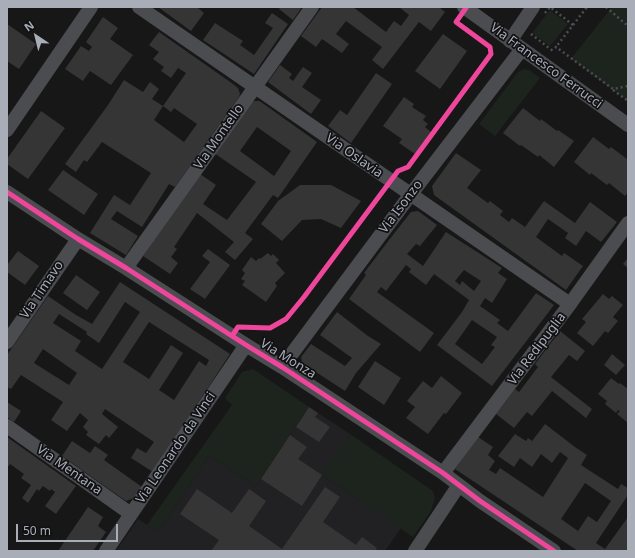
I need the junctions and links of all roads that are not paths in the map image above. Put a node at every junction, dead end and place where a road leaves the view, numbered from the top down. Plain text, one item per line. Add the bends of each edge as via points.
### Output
1 (91, 7) edge
2 (138, 7) edge
3 (312, 7) edge
4 (464, 7) edge
5 (538, 12) edge
6 (510, 41) junction
7 (522, 49) junction
8 (254, 87) junction
9 (628, 125) edge
10 (7, 130) edge
11 (7, 192) edge
12 (411, 194) junction
13 (627, 225) edge
14 (78, 239) junction
15 (126, 268) junction
16 (570, 304) junction
17 (7, 342) edge
18 (246, 345) junction
19 (282, 367) junction
20 (7, 426) edge
21 (442, 473) junction
22 (459, 485) junction
23 (131, 514) junction
24 (106, 551) edge
25 (415, 551) edge
26 (554, 551) edge

1 - 10 street
2 - 8 street, Via Oslavia
3 - 8 street, Via Montello
4 - 6 street, Via Francesco Ferrucci
5 - 6 street
6 - 7 street, Via Francesco Ferrucci
7 - 9 street, Via Francesco Ferrucci
7 - 12 street, Via Isonzo
8 - 12 street, Via Oslavia
8 - 15 street, Via Montello
11 - 14 street, Via Monza
12 - 16 street, Via Oslavia
12 - 19 street, Via Isonzo
13 - 16 street, Via Redipuglia
14 - 15 street, Via Monza
14 - 17 street, Via Timavo
15 - 18 street, Via Monza
16 - 21 street, Via Redipuglia
18 - 19 street, Via Monza
18 - 23 street, Via Leonardo da Vinci
19 - 21 street, Via Monza
20 - 23 street, Via Mentana
21 - 22 street, Via Monza
22 - 25 street
22 - 26 street, Via Monza
23 - 24 street, Via Leonardo da Vinci

